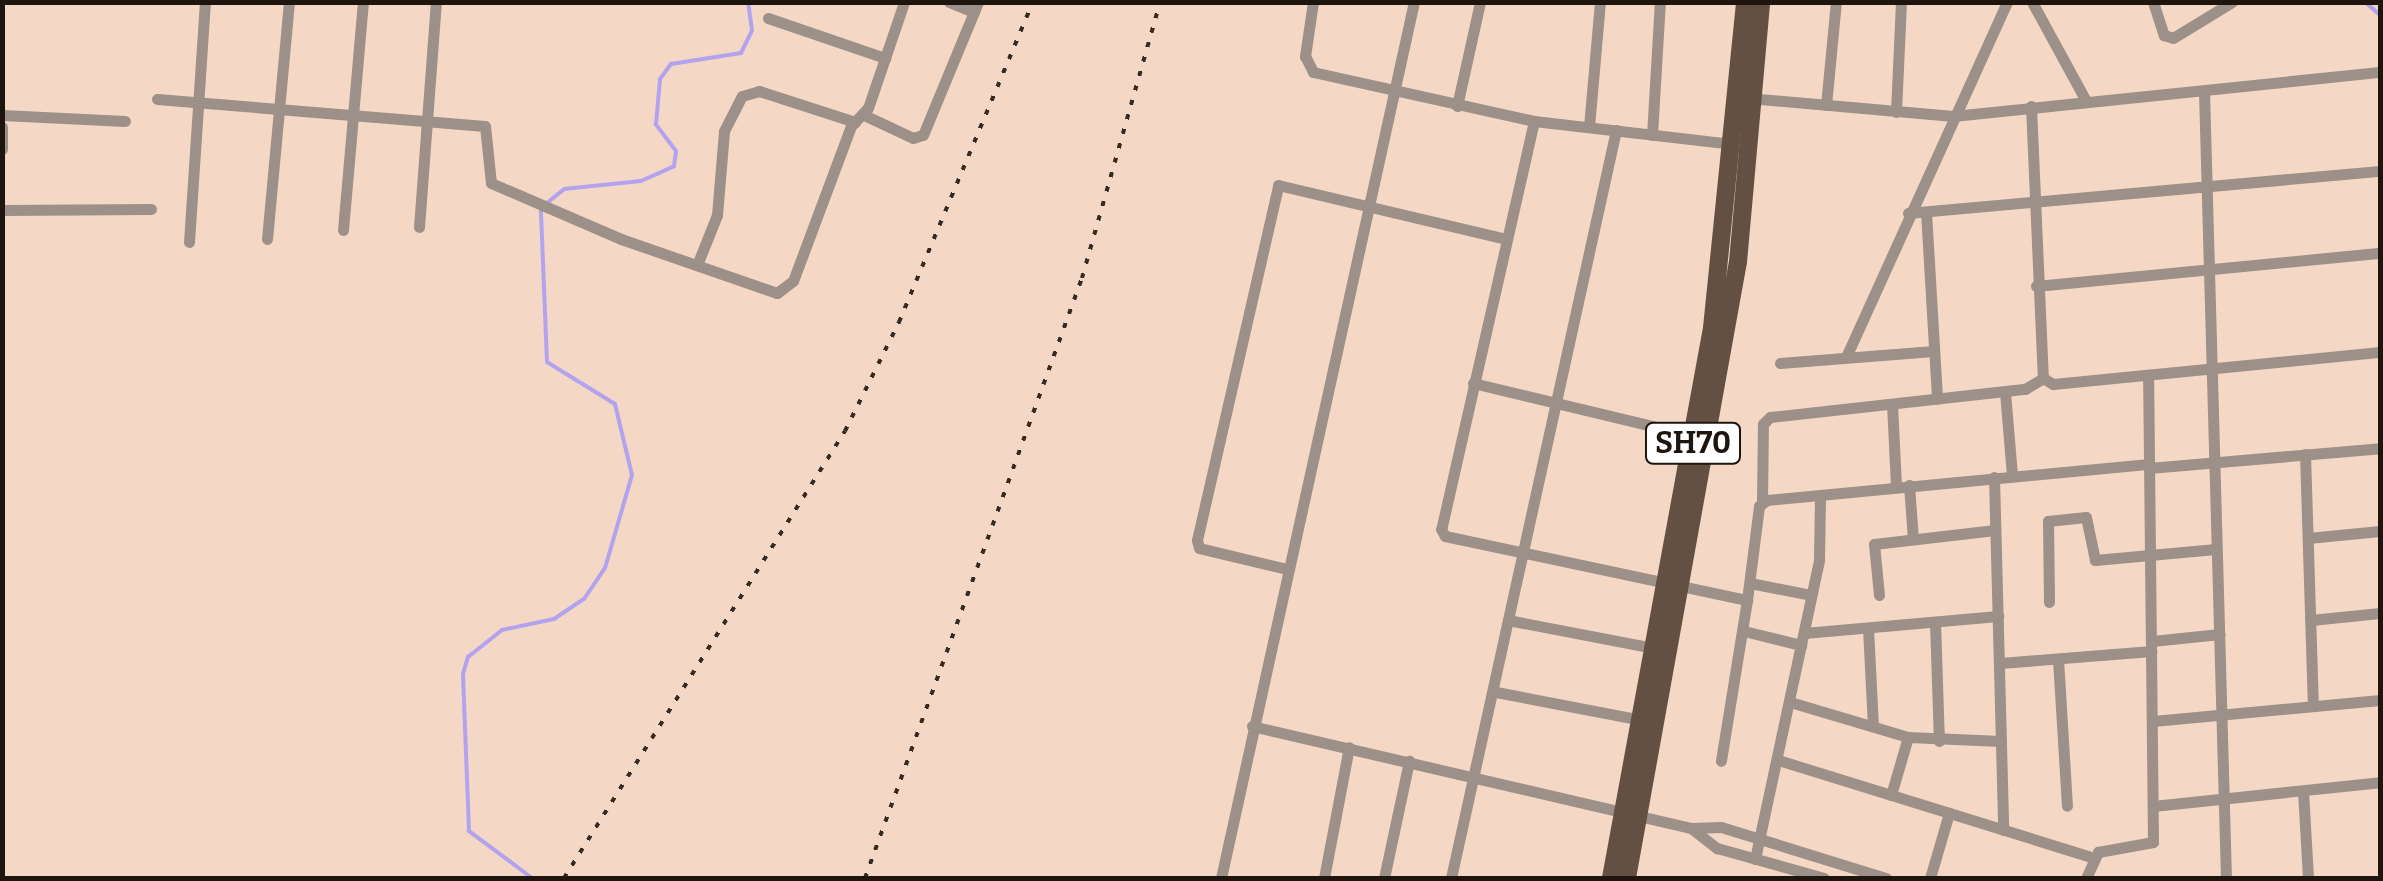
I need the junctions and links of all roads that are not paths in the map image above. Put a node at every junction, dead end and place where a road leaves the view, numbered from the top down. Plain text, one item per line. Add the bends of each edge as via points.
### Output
1 (204, 2) edge
2 (289, 2) edge
3 (363, 2) edge
4 (436, 2) edge
5 (904, 2) edge
6 (949, 2) edge
7 (1313, 2) edge
8 (1414, 2) edge
9 (1480, 2) edge
10 (1600, 2) edge
11 (1660, 2) edge
12 (1745, 2) edge
13 (1761, 2) edge
14 (1836, 2) edge
15 (1901, 2) edge
16 (2008, 2) edge
17 (2032, 2) edge
18 (2153, 2) edge
19 (2232, 2) edge
20 (976, 7) edge
21 (768, 18) dead end
22 (886, 58) junction
23 (2380, 72) edge
24 (1393, 90) junction
25 (2204, 90) junction
26 (1744, 97) junction
27 (157, 98) dead end
28 (2086, 101) junction
29 (197, 102) junction
30 (1826, 105) junction
31 (1457, 106) junction
32 (2031, 106) junction
33 (281, 108) junction
34 (1896, 112) junction
35 (354, 114) junction
36 (2, 115) edge
37 (1953, 116) junction
38 (859, 118) junction
39 (125, 120) dead end
40 (426, 120) junction
41 (1534, 121) junction
42 (2, 127) edge
43 (1589, 127) junction
44 (1616, 130) junction
45 (1652, 135) junction
46 (3, 139) edge
47 (1740, 144) junction
48 (2, 149) edge
49 (2380, 171) edge
50 (2206, 186) junction
51 (2034, 204) junction
52 (1368, 207) junction
53 (151, 209) dead end
54 (2, 210) edge
55 (1926, 212) junction
56 (1908, 213) junction
57 (419, 226) dead end
58 (343, 230) dead end
59 (267, 238) dead end
60 (1506, 238) junction
61 (189, 242) dead end
62 (2380, 253) edge
63 (698, 266) junction
64 (2209, 270) junction
65 (2036, 286) junction
66 (1934, 351) junction
67 (2380, 352) edge
68 (1846, 357) junction
69 (1780, 363) dead end
70 (2210, 369) junction
71 (2148, 375) junction
72 (2044, 378) junction
73 (1474, 383) junction
74 (2005, 392) junction
75 (1937, 399) junction
76 (1554, 401) junction
77 (1892, 404) junction
78 (1701, 438) junction
79 (2380, 448) edge
80 (2305, 454) junction
81 (2212, 463) junction
82 (2150, 466) junction
83 (2012, 476) junction
84 (1994, 477) junction
85 (1903, 486) junction
86 (1820, 494) junction
87 (1762, 502) junction
88 (1995, 530) junction
89 (2380, 531) edge
90 (1913, 538) junction
91 (2308, 538) junction
92 (2216, 549) junction
93 (1520, 553) junction
94 (2151, 554) junction
95 (1287, 569) junction
96 (1675, 582) junction
97 (1750, 583) junction
98 (1878, 595) dead end
99 (1811, 596) junction
100 (1747, 600) junction
101 (2049, 602) dead end
102 (2380, 613) edge
103 (1998, 616) junction
104 (1508, 620) junction
105 (2310, 620) junction
106 (1934, 622) junction
107 (1868, 628) junction
108 (1744, 631) junction
109 (2220, 634) junction
110 (1802, 639) junction
111 (2152, 646) junction
112 (1654, 648) junction
113 (2058, 658) junction
114 (2000, 663) junction
115 (1496, 692) junction
116 (2380, 700) edge
117 (1790, 702) junction
118 (2314, 706) junction
119 (2222, 714) junction
120 (2153, 721) junction
121 (1648, 722) junction
122 (1252, 726) junction
123 (1874, 726) junction
124 (1908, 736) junction
125 (1939, 741) junction
126 (2001, 741) junction
127 (1349, 747) junction
128 (1778, 760) junction
129 (1409, 761) junction
130 (1721, 761) dead end
131 (1476, 776) junction
132 (2380, 782) edge
133 (2303, 791) junction
134 (1892, 795) junction
135 (2223, 800) junction
136 (2067, 806) dead end
137 (2154, 806) junction
138 (1631, 811) junction
139 (1949, 813) junction
140 (1691, 828) junction
141 (2003, 830) junction
142 (1761, 840) junction
143 (2094, 858) junction
144 (1756, 859) junction
145 (1221, 878) edge
146 (1324, 878) edge
147 (1384, 878) edge
148 (1451, 878) edge
149 (1611, 878) edge
150 (1627, 878) edge
151 (1824, 878) edge
152 (1880, 878) edge
153 (1930, 878) edge
154 (2086, 878) edge
155 (2226, 878) edge
156 (2308, 878) edge

1 - 29 street
2 - 33 street
3 - 35 street
4 - 40 street
5 - 22 street
6 - 20 street
7 - 24 street via 1306,64 1313,72
8 - 24 street
9 - 31 street
10 - 43 street
11 - 45 street
12 - 26 main road, SH70
13 - 26 main road, SH70
14 - 30 street
15 - 34 street
16 - 37 street
17 - 28 street
18 - 19 street via 2168,38 2212,20
20 - 38 street via 923,135 913,138
21 - 22 street
22 - 38 street
23 - 25 street
24 - 31 street
24 - 52 street
25 - 28 street
25 - 50 street
26 - 30 street
26 - 47 main road, SH70
27 - 29 street
28 - 32 street
29 - 33 street
29 - 61 street
30 - 34 street
31 - 41 street
32 - 37 street
32 - 51 street
33 - 35 street
33 - 59 street
34 - 37 street
35 - 40 street
35 - 58 street
36 - 39 street
37 - 56 street
38 - 63 street via 789,287 777,293
38 - 63 street via 758,92 742,96 724,131 717,214
40 - 57 street
40 - 63 street via 488,128 488,179 552,211
41 - 43 street
41 - 60 street
42 - 46 street
43 - 44 street
44 - 45 street
44 - 76 street
45 - 47 street
46 - 48 street
47 - 78 main road, SH70 via 1738,262
49 - 50 street
50 - 51 street
50 - 64 street
51 - 55 street
51 - 65 street
52 - 60 street
52 - 95 street
52 - 95 street via 1278,185 1197,540 1199,548
53 - 54 street
55 - 56 street
55 - 66 street
56 - 68 street
60 - 73 street
62 - 64 street
64 - 65 street
64 - 70 street
65 - 72 street
66 - 68 street
66 - 75 street
67 - 70 street
68 - 69 street
70 - 71 street
70 - 81 street
71 - 72 street via 2053,384
71 - 82 street
72 - 74 street
73 - 76 street
73 - 93 street via 1441,529 1445,536
74 - 75 street
74 - 83 street
75 - 77 street
76 - 78 street
76 - 93 street
77 - 85 street
77 - 87 street via 1766,420
78 - 96 main road, SH70
79 - 80 street
80 - 81 street
80 - 91 street
81 - 82 street
81 - 92 street
82 - 83 street
82 - 94 street
83 - 84 street
84 - 85 street
84 - 88 street
85 - 86 street
85 - 90 street
86 - 87 street
86 - 99 street via 1821,546
87 - 97 street
88 - 90 street
88 - 103 street
89 - 91 street
90 - 98 street via 1874,544
91 - 105 street
92 - 94 street
92 - 109 street
93 - 96 street
93 - 104 street
94 - 101 street via 2093,559 2086,518 2048,521 2043,528
94 - 111 street
95 - 122 street
96 - 100 street
96 - 112 main road, SH70
96 - 121 main road, SH70
97 - 99 street
97 - 100 street
99 - 110 street
100 - 108 street
102 - 105 street
103 - 106 street
103 - 114 street
104 - 112 street
104 - 115 street
105 - 118 street
106 - 107 street
106 - 125 street
107 - 110 street
107 - 123 street
108 - 110 street
108 - 130 street
109 - 111 street
109 - 119 street
110 - 117 street
111 - 113 street
111 - 120 street
112 - 121 main road, SH70
113 - 114 street
113 - 136 street
114 - 126 street
115 - 121 street
115 - 131 street
116 - 118 street
117 - 123 street
117 - 128 street
118 - 119 street
119 - 120 street
119 - 135 street
120 - 137 street
121 - 138 main road, SH70
122 - 127 street
122 - 145 street
123 - 124 street
124 - 125 street
124 - 134 street
125 - 126 street
126 - 141 street
127 - 129 street
127 - 146 street
128 - 134 street
128 - 142 street
129 - 131 street
129 - 147 street
131 - 138 street
131 - 148 street
132 - 133 street
133 - 135 street
133 - 156 street
134 - 139 street
135 - 137 street
135 - 155 street
137 - 143 street via 2151,846 2100,851
138 - 140 street
138 - 149 main road, SH70
138 - 150 main road, SH70
139 - 141 street
139 - 153 street
140 - 142 street via 1721,828
140 - 144 street via 1717,848
141 - 143 street
142 - 144 street
142 - 152 street
143 - 154 street
144 - 151 street

